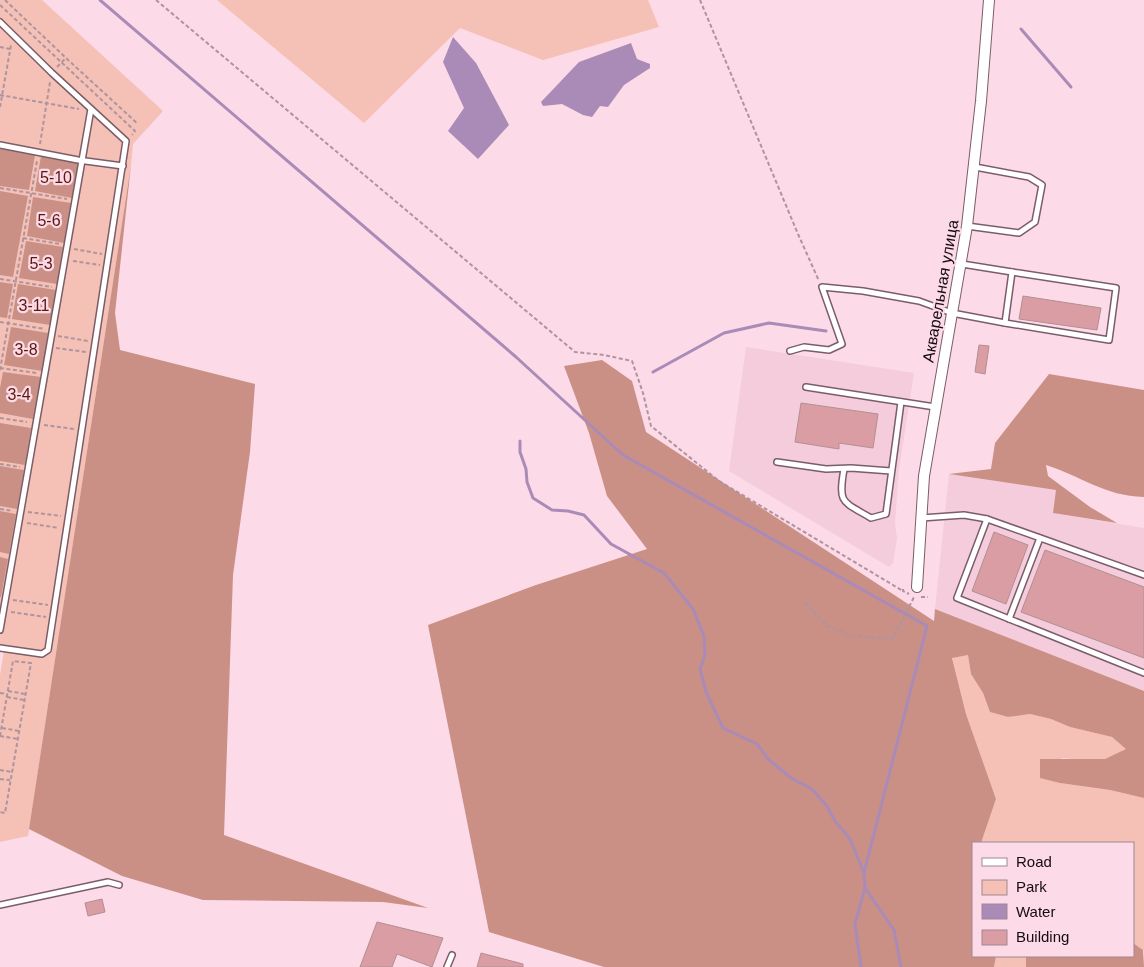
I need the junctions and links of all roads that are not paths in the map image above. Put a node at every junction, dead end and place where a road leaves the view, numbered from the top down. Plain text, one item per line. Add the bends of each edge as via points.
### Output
1 (989, 0) edge
2 (0, 22) edge
3 (91, 109) junction
4 (0, 145) edge
5 (83, 160) junction
6 (123, 166) junction
7 (975, 168) junction
8 (967, 226) junction
9 (962, 264) junction
10 (1012, 272) junction
11 (952, 314) junction
12 (1005, 323) junction
13 (790, 351) dead end
14 (806, 387) dead end
15 (900, 402) junction
16 (935, 407) junction
17 (777, 462) dead end
18 (844, 469) junction
19 (891, 471) junction
20 (921, 518) junction
21 (987, 519) junction
22 (1040, 538) junction
23 (1144, 576) edge
24 (917, 587) road end
25 (1009, 618) junction
26 (0, 630) edge
27 (0, 648) edge
28 (1144, 673) edge
29 (119, 885) dead end
30 (0, 905) edge
31 (452, 954) dead end
32 (447, 967) edge

1 - 7 street, Акварельная улица
2 - 3 lane
3 - 5 lane
3 - 6 lane via 126,141
4 - 5 lane
5 - 6 lane
5 - 26 lane
6 - 27 lane via 48,650 42,654
7 - 8 street, Акварельная улица
7 - 8 lane via 1029,177 1042,185 1035,222 1019,232
8 - 9 street, Акварельная улица
9 - 10 lane
9 - 11 street, Акварельная улица
10 - 12 lane
10 - 12 lane via 1116,288 1109,340
11 - 12 lane
11 - 13 lane via 919,301 822,287 842,344 829,350 804,346
11 - 16 street, Акварельная улица
14 - 15 lane
15 - 16 lane
15 - 19 lane
16 - 20 street, Акварельная улица
17 - 18 lane
18 - 19 lane
18 - 19 lane via 840,492 844,503 872,518 886,514
20 - 21 lane via 964,515
20 - 24 street, Акварельная улица
21 - 22 lane
21 - 25 lane via 956,598
22 - 23 lane
22 - 25 lane
25 - 28 lane
29 - 30 lane via 108,882
31 - 32 lane

